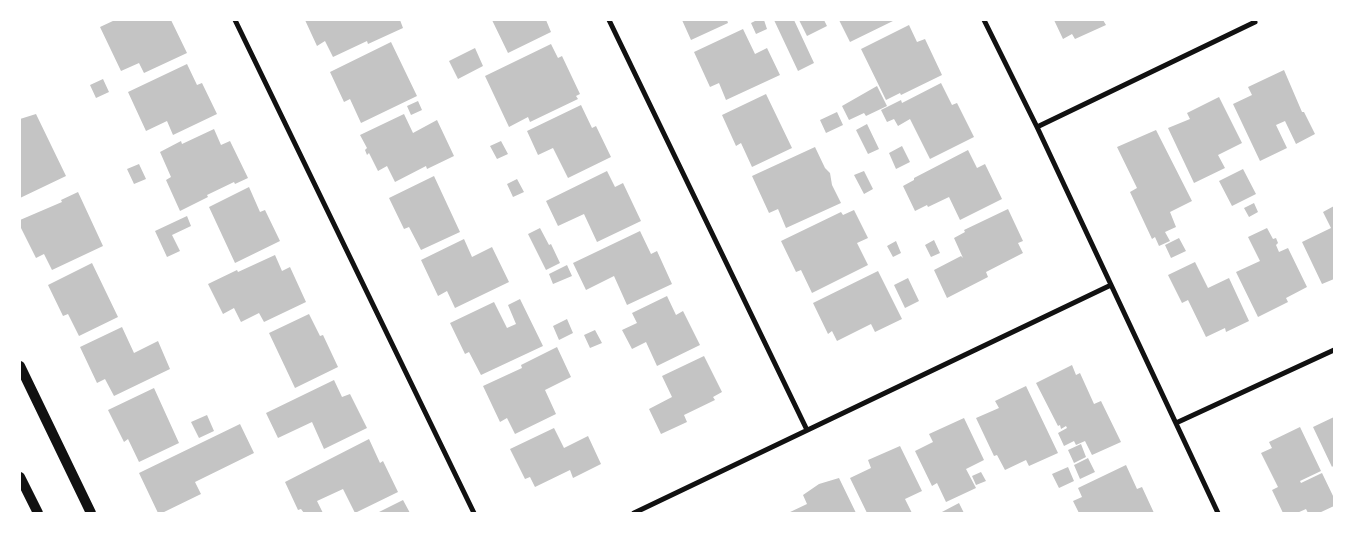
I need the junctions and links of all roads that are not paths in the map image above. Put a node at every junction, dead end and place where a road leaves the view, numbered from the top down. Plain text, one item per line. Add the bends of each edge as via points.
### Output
1 (235, 20) edge
2 (609, 20) edge
3 (984, 20) edge
4 (1254, 22) dead end
5 (1037, 127) junction
6 (1111, 285) junction
7 (1334, 350) edge
8 (20, 366) edge
9 (1176, 423) junction
10 (806, 430) junction
11 (20, 477) edge
12 (38, 513) edge
13 (91, 513) edge
14 (474, 513) edge
15 (634, 513) edge
16 (1218, 513) edge

1 - 14 street
2 - 10 street
3 - 5 street
4 - 5 street
5 - 6 street
6 - 9 street
6 - 10 street
7 - 9 street
8 - 13 main road
9 - 16 street
10 - 15 street
11 - 12 main road

